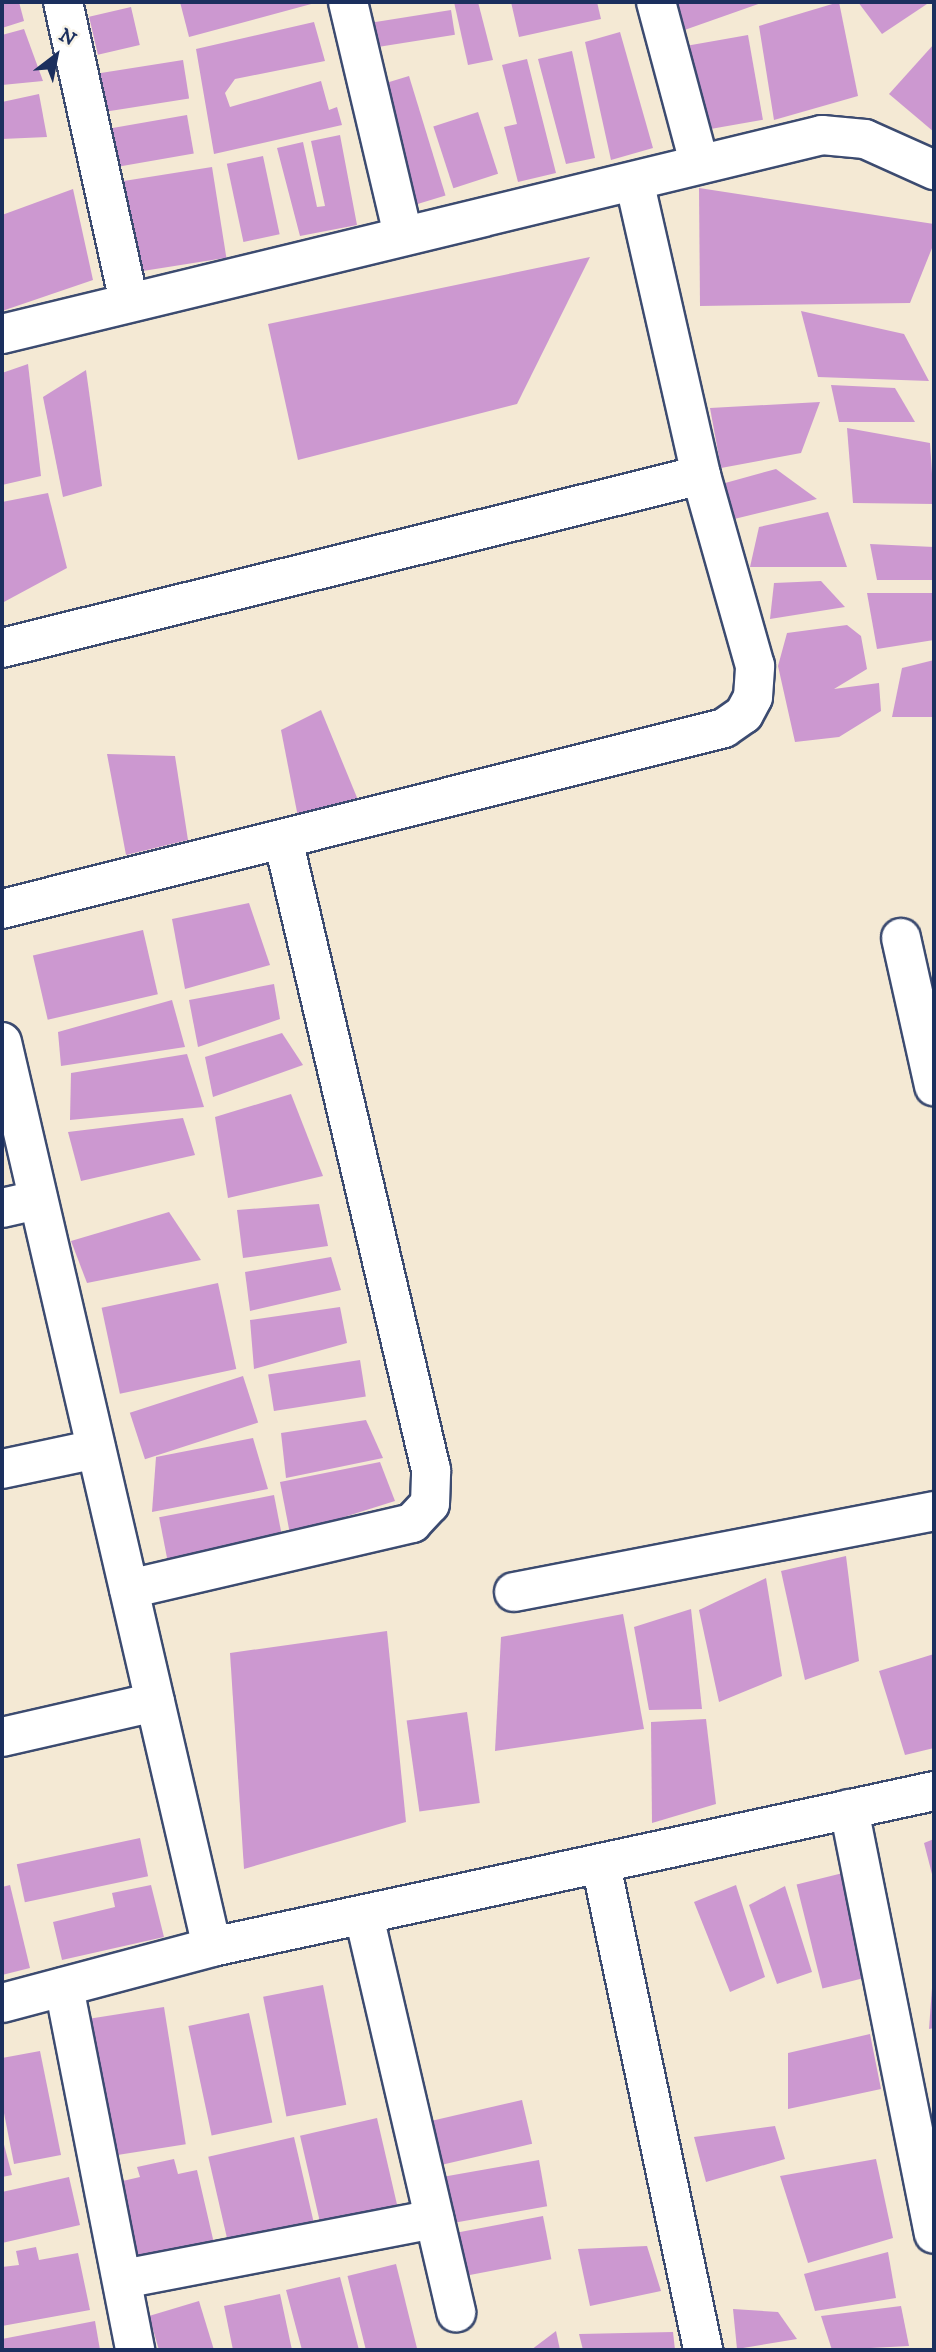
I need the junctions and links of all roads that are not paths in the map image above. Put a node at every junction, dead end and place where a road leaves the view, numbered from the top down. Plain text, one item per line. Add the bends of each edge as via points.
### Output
1 (63, 2) edge
2 (348, 2) edge
3 (656, 2) edge
4 (699, 162) junction
5 (934, 170) edge
6 (635, 184) junction
7 (403, 235) junction
8 (129, 302) junction
9 (2, 334) edge
10 (701, 475) junction
11 (2, 648) edge
12 (283, 839) junction
13 (2, 909) edge
14 (901, 938) dead end
15 (2, 1042) edge
16 (934, 1086) edge
17 (38, 1200) junction
18 (2, 1208) edge
19 (96, 1449) junction
20 (2, 1469) edge
21 (934, 1511) edge
22 (129, 1589) junction
23 (514, 1592) dead end
24 (155, 1702) junction
25 (2, 1737) edge
26 (934, 1791) edge
27 (849, 1809) junction
28 (601, 1865) junction
29 (364, 1916) junction
30 (212, 1947) junction
31 (64, 1987) junction
32 (2, 2003) edge
33 (434, 2219) junction
34 (934, 2234) edge
35 (123, 2279) junction
36 (456, 2312) dead end
37 (135, 2350) edge
38 (703, 2350) edge

1 - 8 street
2 - 7 street
3 - 4 street
4 - 5 street via 822,135 865,139
4 - 6 street
6 - 7 street
6 - 10 street
7 - 8 street
8 - 9 street
10 - 11 street
10 - 12 street via 755,666 753,697 744,714 724,728
12 - 13 street
12 - 22 street via 431,1470 430,1504 412,1523
14 - 16 street
15 - 17 street
17 - 18 street
17 - 19 street
19 - 20 street
19 - 22 street
21 - 23 street
22 - 24 street
24 - 25 street
24 - 30 street
26 - 27 street
27 - 28 street
27 - 34 street
28 - 29 street
28 - 38 street
29 - 30 street
29 - 33 street
30 - 31 street
31 - 32 street
31 - 35 street
33 - 35 street
33 - 36 street
35 - 37 street

